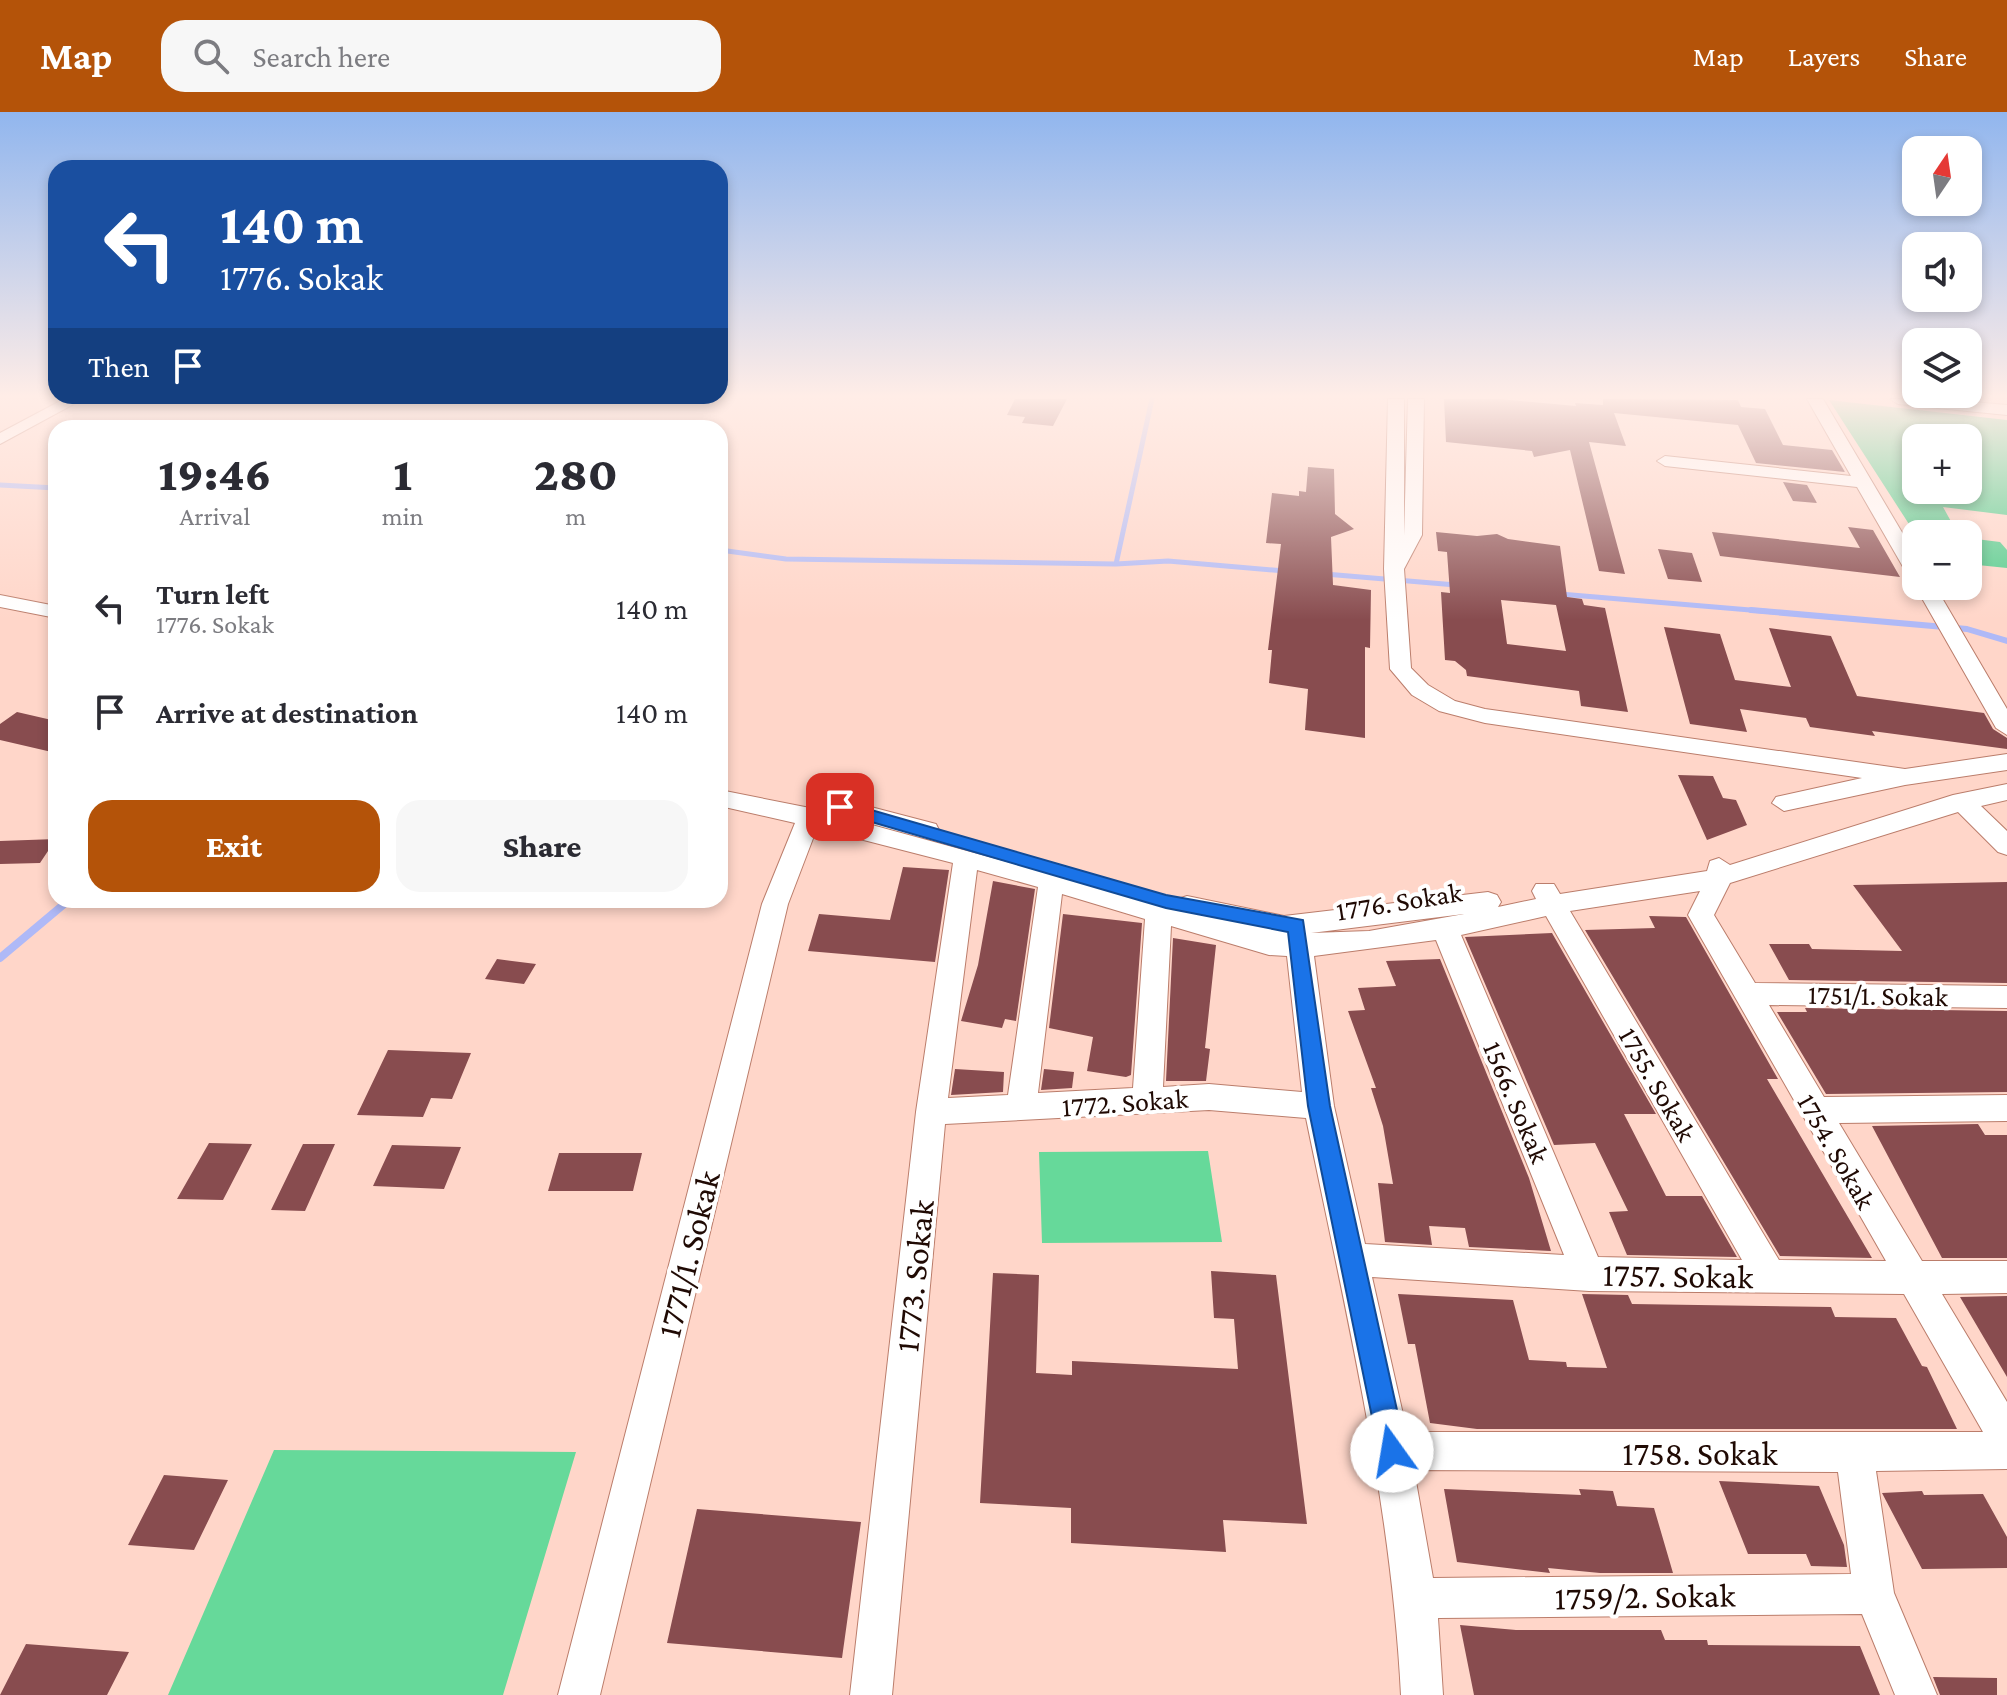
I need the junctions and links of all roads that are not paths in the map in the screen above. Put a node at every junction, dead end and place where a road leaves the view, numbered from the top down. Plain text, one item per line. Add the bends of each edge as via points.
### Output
1 (1397, 473) edge
2 (1412, 473) edge
3 (1777, 473) edge
4 (1858, 473) edge
5 (1395, 479) junction
6 (1414, 482) junction
7 (1863, 482) junction
8 (1902, 548) edge
9 (1394, 575) junction
10 (1934, 600) edge
11 (0, 602) edge
12 (48, 610) edge
13 (2007, 728) edge
14 (2007, 762) edge
15 (1905, 777) junction
16 (728, 783) edge
17 (2007, 792) edge
18 (728, 800) edge
19 (1961, 801) junction
20 (1784, 803) dead end
21 (810, 816) junction
22 (2007, 846) edge
23 (966, 858) junction
24 (1719, 868) junction
25 (1051, 883) junction
26 (1550, 898) junction
27 (1158, 914) junction
28 (1445, 929) junction
29 (1299, 936) junction
30 (1748, 994) junction
31 (2007, 997) edge
32 (1147, 1101) junction
33 (1319, 1106) junction
34 (1021, 1108) junction
35 (2007, 1108) edge
36 (1813, 1110) junction
37 (931, 1112) junction
38 (1350, 1259) junction
39 (1589, 1275) junction
40 (1770, 1276) junction
41 (2007, 1277) edge
42 (1911, 1278) junction
43 (2002, 1417) edge
44 (2007, 1450) edge
45 (1392, 1451) junction
46 (1854, 1453) junction
47 (1874, 1594) junction
48 (1416, 1598) junction
49 (579, 1695) edge
50 (871, 1695) edge
51 (1422, 1695) edge
52 (1916, 1695) edge

1 - 5 street
2 - 6 street
3 - 7 street
4 - 7 street
5 - 6 street
5 - 9 street
6 - 9 street via 1413,535
7 - 8 street
9 - 15 street via 1401,669 1420,690 1447,706 1485,716
10 - 13 street
11 - 12 street
14 - 15 street
15 - 20 street
16 - 29 street, 1776. Sokak via 870,813 1166,902 1284,926
17 - 19 street, 1776. Sokak
18 - 21 street, 1776. Sokak
19 - 22 street
19 - 24 street, 1776. Sokak
21 - 23 street, 1776. Sokak
21 - 49 street, 1771/1. Sokak via 775,904
23 - 25 street, 1776. Sokak
23 - 37 street, 1773. Sokak
24 - 26 street, 1776. Sokak
24 - 30 street, 1754. Sokak via 1701,915
25 - 27 street, 1776. Sokak
25 - 34 street
26 - 28 street, 1776. Sokak
26 - 29 street, 1776. Sokak via 1462,907
26 - 40 street, 1755. Sokak
27 - 29 street, 1776. Sokak via 1269,945
27 - 32 street
28 - 29 street, 1776. Sokak
28 - 39 street, 1566. Sokak
29 - 33 street
30 - 31 street, 1751/1. Sokak
30 - 36 street, 1754. Sokak
32 - 33 street, 1772. Sokak via 1209,1097
32 - 34 street, 1772. Sokak
33 - 38 street
34 - 37 street, 1772. Sokak
35 - 36 street
36 - 42 street, 1754. Sokak
37 - 50 street, 1773. Sokak
38 - 39 street, 1757. Sokak
38 - 45 street
39 - 40 street, 1757. Sokak
40 - 42 street, 1757. Sokak
41 - 42 street, 1757. Sokak
42 - 43 street, 1754. Sokak
44 - 46 street, 1758. Sokak
45 - 46 street, 1758. Sokak
45 - 48 street
46 - 47 street
47 - 48 street, 1759/2. Sokak
47 - 52 street
48 - 51 street

